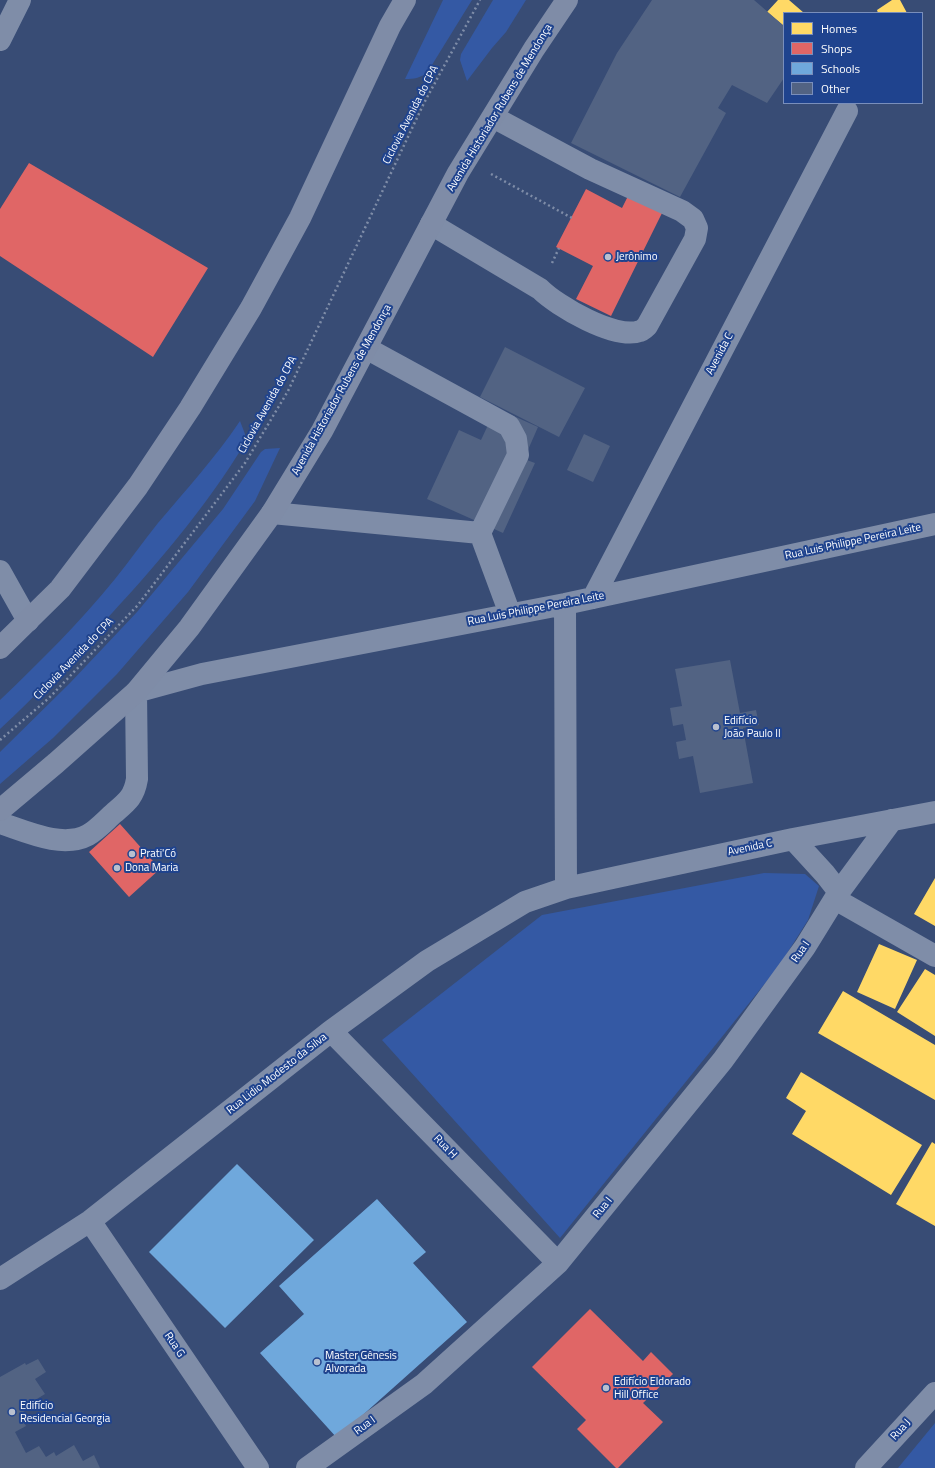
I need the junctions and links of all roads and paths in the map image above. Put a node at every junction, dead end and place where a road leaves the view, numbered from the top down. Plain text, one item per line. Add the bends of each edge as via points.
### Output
1 (20, 0) edge
2 (405, 0) edge
3 (480, 0) edge
4 (567, 0) edge
5 (0, 40) edge
6 (848, 111) dead end
7 (493, 117) junction
8 (466, 160) junction
9 (572, 218) dead end
10 (431, 224) junction
11 (366, 348) junction
12 (272, 513) junction
13 (935, 524) edge
14 (480, 533) junction
15 (0, 571) edge
16 (593, 598) junction
17 (565, 604) junction
18 (510, 614) junction
19 (28, 622) junction
20 (0, 648) edge
21 (136, 692) junction
22 (0, 740) edge
23 (0, 810) edge
24 (935, 812) edge
25 (892, 820) junction
26 (0, 823) edge
27 (793, 839) junction
28 (566, 888) junction
29 (837, 895) junction
30 (935, 956) edge
31 (331, 1031) junction
32 (90, 1221) junction
33 (558, 1263) junction
34 (0, 1279) edge
35 (935, 1393) edge
36 (258, 1468) edge
37 (307, 1468) edge
38 (866, 1468) edge

1 - 5 street
2 - 19 main road via 390,26 300,218 243,321 138,486 60,589
3 - 22 path, Ciclovia Avenida do CPA via 424,103 288,391 245,463 138,605 49,698
4 - 7 main road, Avenida Historiador Rubens de Mendonça
6 - 16 street, Avenida C
7 - 8 main road, Avenida Historiador Rubens de Mendonça
7 - 10 street via 590,169 682,211 693,219 697,228 694,239 648,326 640,332 618,332 605,328 586,319
8 - 9 path
8 - 10 main road, Avenida Historiador Rubens de Mendonça
10 - 11 main road, Avenida Historiador Rubens de Mendonça
11 - 12 main road, Avenida Historiador Rubens de Mendonça via 322,431
11 - 14 street via 509,426 516,439 518,455
12 - 14 street
12 - 21 main road, Avenida Historiador Rubens de Mendonça via 189,628
13 - 16 street, Rua Luis Philippe Pereira Leite
14 - 18 street
15 - 19 street
16 - 17 street, Rua Luis Philippe Pereira Leite
17 - 18 street, Rua Luis Philippe Pereira Leite
17 - 28 street
18 - 21 street, Rua Luis Philippe Pereira Leite via 202,674
19 - 20 main road
21 - 23 main road, Avenida Historiador Rubens de Mendonça
21 - 26 street via 136,779 135,790 130,800 89,835 75,840 46,839
24 - 25 street, Avenida C
25 - 27 street, Avenida C
25 - 29 street, Rua I
27 - 28 street, Avenida C
27 - 29 street via 825,874
28 - 31 street, Rua Lidio Modesto da Silva via 525,902 427,961
29 - 30 street
29 - 33 street, Rua I via 805,947 723,1060
31 - 32 street, Rua Lidio Modesto da Silva
31 - 33 street, Rua H
32 - 34 street, Rua Lidio Modesto da Silva
32 - 36 street, Rua G
33 - 37 street, Rua I via 424,1384
35 - 38 street, Rua J

